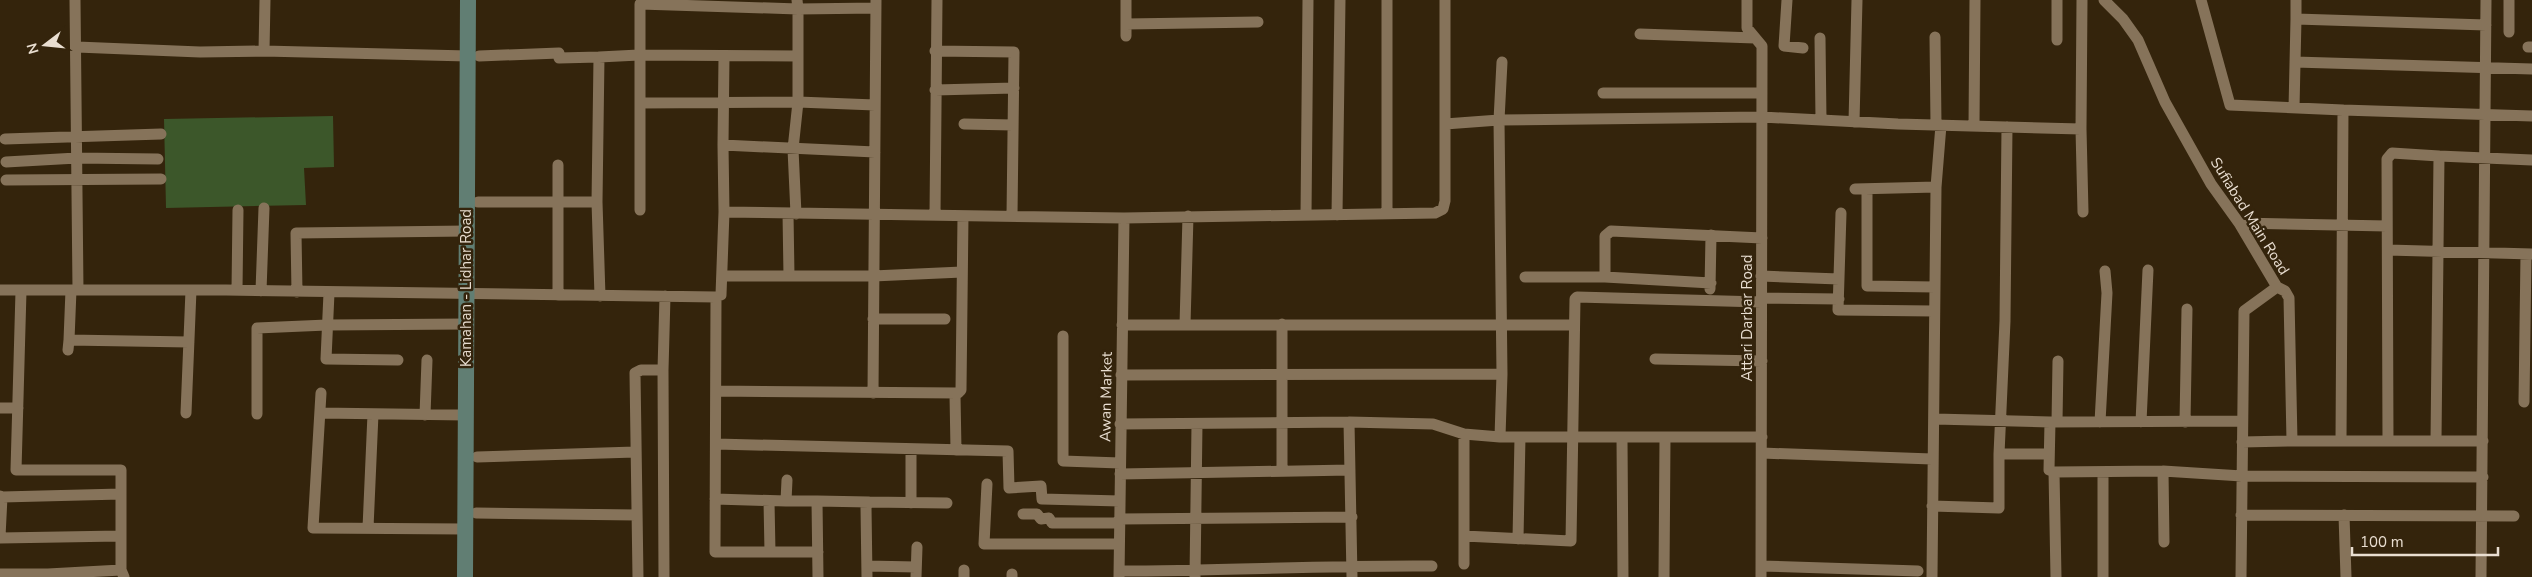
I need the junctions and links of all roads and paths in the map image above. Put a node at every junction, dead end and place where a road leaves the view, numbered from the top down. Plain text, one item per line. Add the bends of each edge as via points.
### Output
1 (75, 0) edge
2 (265, 0) edge
3 (468, 0) edge
4 (479, 0) edge
5 (937, 0) edge
6 (1126, 0) edge
7 (1308, 0) edge
8 (1340, 0) edge
9 (1387, 0) edge
10 (1445, 0) edge
11 (1747, 0) edge
12 (1787, 0) edge
13 (1857, 0) edge
14 (1975, 0) edge
15 (2057, 0) edge
16 (2082, 0) edge
17 (2104, 0) edge
18 (2201, 0) edge
19 (2296, 0) edge
20 (2486, 0) edge
21 (2509, 0) edge
22 (665, 3) edge
23 (798, 4) edge
24 (876, 4) edge
25 (2296, 20) junction
26 (1258, 22) dead end
27 (2486, 25) junction
28 (2509, 32) dead end
29 (1640, 34) dead end
30 (1935, 37) dead end
31 (1755, 38) junction
32 (1820, 38) dead end
33 (2057, 40) dead end
34 (76, 47) junction
35 (1803, 48) dead end
36 (935, 50) junction
37 (264, 51) junction
38 (639, 55) junction
39 (473, 56) junction
40 (724, 56) junction
41 (798, 56) junction
42 (599, 57) junction
43 (1502, 62) dead end
44 (2295, 62) junction
45 (2486, 67) junction
46 (2532, 69) edge
47 (1014, 88) junction
48 (935, 90) junction
49 (1603, 92) dead end
50 (1762, 93) junction
51 (798, 102) junction
52 (640, 103) junction
53 (724, 103) junction
54 (875, 105) junction
55 (2294, 108) junction
56 (2343, 110) junction
57 (2485, 114) junction
58 (2532, 116) edge
59 (1762, 117) junction
60 (1499, 120) junction
61 (1821, 120) junction
62 (1854, 122) junction
63 (964, 124) dead end
64 (1445, 124) junction
65 (1013, 125) junction
66 (1938, 125) junction
67 (1974, 126) junction
68 (2007, 127) junction
69 (2081, 128) junction
70 (161, 134) dead end
71 (77, 135) junction
72 (5, 139) dead end
73 (723, 145) junction
74 (793, 149) junction
75 (875, 152) junction
76 (2439, 156) junction
77 (77, 158) junction
78 (2485, 158) junction
79 (158, 159) dead end
80 (2532, 160) edge
81 (6, 162) dead end
82 (558, 165) dead end
83 (160, 179) dead end
84 (6, 180) dead end
85 (76, 180) junction
86 (1936, 187) junction
87 (1855, 189) dead end
88 (1867, 189) junction
89 (478, 202) junction
90 (557, 202) junction
91 (597, 202) junction
92 (264, 208) dead end
93 (238, 210) dead end
94 (640, 210) dead end
95 (724, 212) junction
96 (1841, 212) dead end
97 (2083, 212) dead end
98 (792, 213) junction
99 (874, 214) junction
100 (1387, 214) junction
101 (935, 215) junction
102 (1306, 215) junction
103 (1337, 215) junction
104 (963, 216) junction
105 (1012, 216) junction
106 (1188, 216) junction
107 (1124, 218) junction
108 (2239, 223) junction
109 (2342, 226) junction
110 (2387, 226) junction
111 (467, 231) junction
112 (1711, 235) junction
113 (1762, 238) junction
114 (2388, 250) junction
115 (2436, 252) junction
116 (2484, 254) junction
117 (2529, 254) edge
118 (2148, 270) dead end
119 (2105, 271) dead end
120 (962, 272) junction
121 (722, 276) junction
122 (789, 276) junction
123 (873, 276) junction
124 (1762, 276) junction
125 (1525, 277) dead end
126 (1605, 277) junction
127 (1839, 279) junction
128 (1710, 283) junction
129 (1935, 287) junction
130 (2277, 287) junction
131 (0, 290) edge
132 (74, 290) junction
133 (191, 290) junction
134 (237, 290) junction
135 (21, 291) junction
136 (261, 291) junction
137 (297, 292) junction
138 (328, 293) junction
139 (472, 294) junction
140 (558, 295) junction
141 (600, 296) junction
142 (665, 296) junction
143 (716, 297) junction
144 (1761, 300) junction
145 (1839, 300) junction
146 (1710, 301) junction
147 (2187, 309) dead end
148 (1934, 311) junction
149 (945, 319) dead end
150 (873, 320) junction
151 (466, 324) junction
152 (1282, 324) junction
153 (327, 325) junction
154 (1122, 325) junction
155 (1185, 325) junction
156 (1501, 325) junction
157 (1574, 325) junction
158 (1063, 336) dead end
159 (189, 342) junction
160 (398, 360) dead end
161 (427, 360) dead end
162 (1655, 360) dead end
163 (1762, 361) junction
164 (2058, 361) dead end
165 (663, 370) junction
166 (1283, 373) junction
167 (1121, 374) junction
168 (1502, 374) junction
169 (716, 391) junction
170 (321, 393) dead end
171 (873, 393) junction
172 (955, 395) junction
173 (2524, 402) dead end
174 (0, 408) edge
175 (18, 408) junction
176 (186, 413) dead end
177 (320, 413) junction
178 (257, 414) dead end
179 (373, 414) junction
180 (425, 415) junction
181 (466, 415) junction
182 (1935, 419) junction
183 (2001, 421) junction
184 (2242, 421) junction
185 (1282, 422) junction
186 (1349, 422) junction
187 (2054, 422) junction
188 (2100, 422) junction
189 (2141, 422) junction
190 (2185, 422) junction
191 (1120, 424) junction
192 (1197, 424) junction
193 (1464, 434) junction
194 (1500, 436) junction
195 (1520, 437) junction
196 (1762, 437) junction
197 (1574, 438) junction
198 (1622, 438) junction
199 (1665, 438) junction
200 (2292, 441) junction
201 (2341, 441) junction
202 (2388, 441) junction
203 (2436, 441) junction
204 (2483, 441) junction
205 (2242, 442) junction
206 (716, 444) junction
207 (911, 449) junction
208 (956, 450) junction
209 (635, 452) junction
210 (1762, 454) junction
211 (1999, 454) junction
212 (2049, 454) junction
213 (477, 457) junction
214 (1932, 460) junction
215 (1120, 468) junction
216 (1282, 470) junction
217 (1350, 470) junction
218 (2163, 471) junction
219 (2054, 472) junction
220 (2103, 472) junction
221 (1196, 474) junction
222 (2242, 476) junction
223 (2483, 476) junction
224 (787, 480) dead end
225 (987, 484) dead end
226 (121, 494) junction
227 (1, 496) edge
228 (716, 499) junction
229 (769, 501) junction
230 (786, 501) junction
231 (817, 501) junction
232 (1120, 501) junction
233 (869, 502) junction
234 (911, 502) junction
235 (947, 503) dead end
236 (1932, 506) junction
237 (476, 513) junction
238 (1023, 514) dead end
239 (637, 515) junction
240 (2241, 515) junction
241 (2344, 515) junction
242 (2483, 516) junction
243 (2514, 516) dead end
244 (1352, 517) junction
245 (1196, 520) junction
246 (1119, 521) junction
247 (368, 528) junction
248 (465, 528) junction
249 (120, 536) junction
250 (1464, 536) junction
251 (0, 537) edge
252 (1518, 539) junction
253 (2164, 542) dead end
254 (1119, 544) junction
255 (917, 546) dead end
256 (770, 552) junction
257 (818, 552) junction
258 (1464, 564) dead end
259 (1432, 566) dead end
260 (867, 571) edge
261 (1352, 571) edge
262 (1761, 571) edge
263 (1918, 571) dead end
264 (916, 572) edge
265 (0, 574) edge
266 (122, 574) edge
267 (1119, 574) edge
268 (1195, 574) edge
269 (48, 576) edge
270 (465, 577) edge
271 (476, 577) edge
272 (638, 577) edge
273 (664, 577) edge
274 (818, 577) edge
275 (1623, 577) edge
276 (1664, 577) edge
277 (1932, 577) edge
278 (2056, 577) edge
279 (2104, 577) edge
280 (2241, 577) edge
281 (2346, 577) edge
282 (2481, 577) edge

1 - 34 street
2 - 37 street
3 - 39 main road, Kamahan - Lidhar Road
4 - 39 main road, Kamahan - Lidhar Road
5 - 36 street
6 - 26 street via 1126,30
7 - 102 street
8 - 103 street
9 - 100 street
10 - 64 street
11 - 31 street, Attari Darbar Road via 1747,28
12 - 35 street via 1784,46
13 - 62 street
14 - 67 street
15 - 33 street
16 - 69 street
17 - 108 street, Sufiabad Main Road via 2138,40 2165,102 2211,184
18 - 55 street via 2230,105
19 - 25 street
20 - 27 street
21 - 28 street
22 - 23 street
22 - 38 street via 640,4
23 - 24 street
23 - 41 street
24 - 54 street
25 - 27 street
25 - 44 street
27 - 45 street
29 - 31 street
30 - 66 street
31 - 50 street, Attari Darbar Road via 1762,46
32 - 61 street
34 - 37 street
34 - 71 street
36 - 47 street via 1014,52
36 - 48 street
37 - 39 street
38 - 40 street
38 - 42 street
38 - 52 street
39 - 42 street via 558,53 559,58
39 - 89 main road, Kamahan - Lidhar Road
39 - 111 main road, Kamahan - Lidhar Road
40 - 41 street
40 - 53 street
41 - 51 street
42 - 91 street
43 - 60 street
44 - 45 street
44 - 55 street
45 - 46 street
45 - 57 street
47 - 48 street
47 - 65 street
48 - 101 street
49 - 50 street
50 - 59 street, Attari Darbar Road
51 - 53 street
51 - 54 street
51 - 74 street
52 - 53 street
52 - 94 street
53 - 73 street
54 - 75 street
55 - 56 street
56 - 57 street
56 - 109 street
57 - 58 street
57 - 78 street
59 - 60 street
59 - 61 street
59 - 113 street, Attari Darbar Road
60 - 64 street
60 - 156 street
61 - 62 street
62 - 66 street
63 - 65 street
64 - 100 street via 1443,209 1435,213
65 - 105 street
66 - 67 street
66 - 86 street
67 - 68 street
68 - 69 street
68 - 183 street
69 - 97 street
70 - 71 street
71 - 72 street
71 - 77 street
73 - 74 street
73 - 95 street
74 - 75 street
74 - 98 street
75 - 99 street
76 - 78 street
76 - 110 street via 2392,153 2388,156
76 - 115 street
77 - 79 street
77 - 81 street
77 - 85 street
78 - 80 street
78 - 116 street
82 - 90 street
83 - 85 street
84 - 85 street
85 - 132 street
86 - 88 street
86 - 129 street
87 - 88 street
88 - 129 street via 1867,286
89 - 90 street
89 - 139 main road, Kamahan - Lidhar Road
90 - 91 street
90 - 140 street
91 - 141 street
92 - 136 street
93 - 134 street
95 - 98 street
95 - 121 street
96 - 127 street
98 - 99 street
98 - 122 street
99 - 101 street
99 - 123 street
100 - 103 street
101 - 104 street
102 - 103 street
102 - 106 street
104 - 105 street
104 - 120 street
105 - 107 street
106 - 107 street
106 - 155 street
107 - 154 street, Awan Market
108 - 109 street
108 - 130 street, Sufiabad Main Road
109 - 110 street
109 - 201 street
110 - 114 street
111 - 137 street via 296,233
111 - 139 main road, Kamahan - Lidhar Road
112 - 113 street
112 - 126 street via 1611,231 1605,236
112 - 128 street
113 - 124 street, Attari Darbar Road
114 - 115 street
114 - 202 street
115 - 116 street
115 - 203 street
116 - 117 street
116 - 204 street
117 - 173 street
118 - 189 street
119 - 188 street via 2107,293
120 - 123 street
120 - 172 street via 960,390
121 - 122 street
121 - 143 street via 721,295
122 - 123 street
123 - 150 street
124 - 127 street
124 - 144 street, Attari Darbar Road
125 - 126 street
126 - 128 street
127 - 145 street
128 - 146 street
129 - 148 street
130 - 184 street, Sufiabad Main Road via 2244,311
130 - 200 street via 2289,298
131 - 135 street
132 - 133 street
132 - 135 street
132 - 159 street via 69,345
133 - 134 street
133 - 159 street
134 - 136 street
135 - 175 street
136 - 137 street
137 - 138 street
138 - 139 street
138 - 153 street
139 - 140 street
139 - 151 main road, Kamahan - Lidhar Road
139 - 213 main road, Kamahan - Lidhar Road
140 - 141 street
141 - 142 street
142 - 143 street
142 - 165 street
143 - 169 street
144 - 145 street
144 - 146 street
144 - 163 street, Attari Darbar Road
145 - 148 street via 1838,310
146 - 157 street via 1577,297
147 - 190 street
148 - 182 street
149 - 150 street
150 - 171 street
151 - 153 street
151 - 181 main road, Kamahan - Lidhar Road
152 - 155 street
152 - 156 street
152 - 166 street
153 - 160 street via 326,359
153 - 178 street via 257,328
154 - 155 street
154 - 167 street, Awan Market
156 - 157 street
156 - 168 street
157 - 197 street
158 - 215 street via 1063,462
159 - 176 street
161 - 180 street
162 - 163 street
163 - 196 street, Attari Darbar Road
164 - 187 street
165 - 209 street via 636,373
165 - 273 street
166 - 167 street
166 - 168 street
166 - 185 street
167 - 191 street, Awan Market
168 - 194 street
169 - 171 street
169 - 206 street
170 - 177 street
171 - 172 street
172 - 208 street
174 - 175 street
175 - 226 street via 16,470 121,470
177 - 179 street
177 - 247 street via 313,528
179 - 180 street
179 - 247 street
180 - 181 street
181 - 248 main road, Kamahan - Lidhar Road
182 - 183 street
182 - 214 street
183 - 187 street
183 - 211 street
184 - 190 street
184 - 205 street, Sufiabad Main Road
185 - 186 street
185 - 192 street
185 - 216 street
186 - 193 street via 1433,424
186 - 217 street
187 - 188 street
187 - 212 street
188 - 189 street
189 - 190 street
191 - 192 street
191 - 215 street, Awan Market
192 - 221 street
193 - 194 street
193 - 250 street
194 - 195 street
195 - 197 street
195 - 252 street
196 - 199 street
196 - 210 street, Attari Darbar Road
197 - 198 street
197 - 252 street via 1571,541
198 - 199 street
198 - 275 street
199 - 276 street
200 - 201 street
200 - 205 street
201 - 202 street
202 - 203 street
203 - 204 street
204 - 223 street
205 - 222 street, Sufiabad Main Road
206 - 207 street
206 - 228 street
207 - 208 street
207 - 234 street
208 - 232 street via 1008,451 1008,487 1041,486 1042,500
209 - 213 street
209 - 239 street
210 - 214 street
210 - 262 street, Attari Darbar Road
211 - 212 street
211 - 236 street via 1999,508
212 - 219 street via 2049,470
213 - 237 main road, Kamahan - Lidhar Road
214 - 236 street
215 - 221 street
215 - 232 street, Awan Market
216 - 217 street
216 - 221 street
217 - 244 street
218 - 220 street
218 - 222 street
218 - 253 street
219 - 220 street
219 - 278 street
220 - 279 street
221 - 245 street
222 - 223 street
222 - 240 street, Sufiabad Main Road
223 - 242 street
224 - 230 street
225 - 254 street via 984,544
226 - 227 street
226 - 249 street
227 - 251 street
228 - 229 street
228 - 256 street via 715,552
229 - 230 street
229 - 256 street
230 - 231 street
231 - 233 street
231 - 257 street
232 - 246 street, Awan Market
233 - 234 street
233 - 260 street via 866,507
234 - 235 street
236 - 277 street
237 - 239 street
237 - 271 main road, Kamahan - Lidhar Road
238 - 246 street via 1037,514 1041,519 1049,518 1052,523
239 - 272 street
240 - 241 street
240 - 280 street, Sufiabad Main Road
241 - 242 street
241 - 281 street
242 - 243 street
242 - 282 street
244 - 245 street
244 - 261 street
245 - 246 street
245 - 268 street
246 - 254 street, Awan Market
247 - 248 street
248 - 270 main road, Kamahan - Lidhar Road
249 - 251 street
249 - 266 street
250 - 252 street
250 - 258 street
254 - 267 street, Awan Market
255 - 264 street
256 - 257 street
257 - 274 street
259 - 261 street
260 - 264 street
261 - 268 street
262 - 263 street
265 - 269 street
266 - 269 street
267 - 268 street

